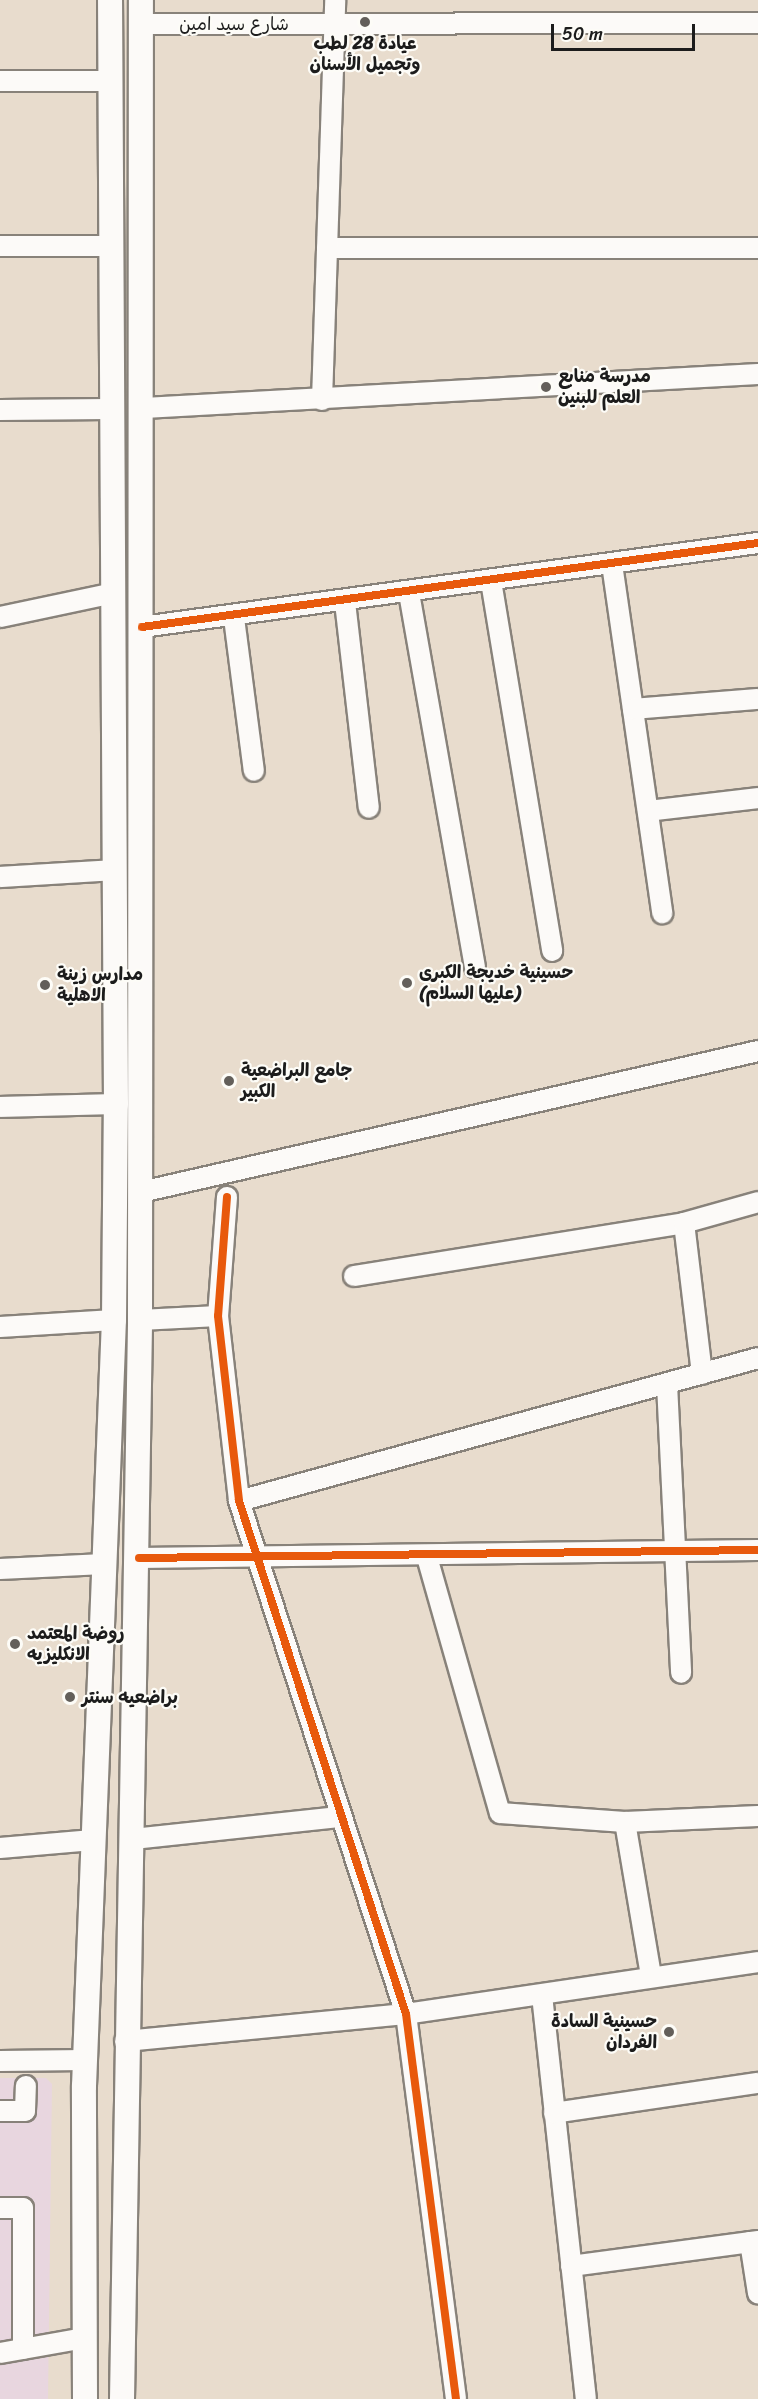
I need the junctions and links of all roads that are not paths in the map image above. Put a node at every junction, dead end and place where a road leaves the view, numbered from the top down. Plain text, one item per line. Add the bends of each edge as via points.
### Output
1 (110, 0) edge
2 (141, 0) edge
3 (335, 0) edge
4 (758, 23) edge
5 (141, 24) junction
6 (334, 24) junction
7 (110, 26) junction
8 (0, 81) edge
9 (109, 81) junction
10 (0, 246) edge
11 (107, 246) junction
12 (327, 248) junction
13 (758, 248) edge
14 (758, 374) edge
15 (322, 400) junction
16 (144, 408) junction
17 (109, 409) junction
18 (0, 410) edge
19 (758, 543) edge
20 (612, 564) junction
21 (491, 581) junction
22 (114, 593) junction
23 (409, 593) junction
24 (345, 602) junction
25 (0, 617) edge
26 (234, 618) junction
27 (142, 627) junction
28 (758, 699) edge
29 (633, 710) junction
30 (254, 771) dead end
31 (758, 798) edge
32 (369, 808) dead end
33 (648, 811) junction
34 (114, 870) junction
35 (0, 877) edge
36 (662, 913) dead end
37 (552, 951) dead end
38 (475, 967) dead end
39 (758, 1051) edge
40 (116, 1104) junction
41 (0, 1107) edge
42 (141, 1192) junction
43 (227, 1197) dead end
44 (758, 1202) edge
45 (684, 1223) junction
46 (354, 1276) dead end
47 (218, 1316) junction
48 (114, 1320) junction
49 (141, 1320) junction
50 (0, 1327) edge
51 (758, 1359) edge
52 (702, 1374) junction
53 (667, 1384) junction
54 (239, 1501) junction
55 (758, 1550) edge
56 (675, 1552) junction
57 (427, 1557) junction
58 (138, 1558) junction
59 (256, 1559) junction
60 (104, 1564) junction
61 (0, 1569) edge
62 (681, 1673) dead end
63 (758, 1816) edge
64 (339, 1817) junction
65 (625, 1822) junction
66 (133, 1839) junction
67 (93, 1840) junction
68 (0, 1848) edge
69 (91, 1940) junction
70 (129, 1942) junction
71 (758, 1962) edge
72 (651, 1975) junction
73 (542, 1995) junction
74 (406, 2014) junction
75 (125, 2041) junction
76 (85, 2060) junction
77 (0, 2061) edge
78 (758, 2083) edge
79 (26, 2086) dead end
80 (0, 2110) edge
81 (554, 2113) junction
82 (0, 2208) edge
83 (754, 2242) edge
84 (571, 2266) junction
85 (758, 2293) edge
86 (84, 2338) junction
87 (23, 2349) junction
88 (0, 2353) edge
89 (85, 2399) edge
90 (122, 2399) edge
91 (456, 2399) edge
92 (586, 2399) edge

1 - 7 main road
2 - 5 main road
3 - 6 street
4 - 6 street, شارع سيد امين
5 - 6 street, شارع سيد امين
5 - 7 main road
5 - 16 main road
6 - 12 street
7 - 9 main road
8 - 9 street
9 - 11 main road
10 - 11 street
11 - 17 main road
12 - 13 street
12 - 15 street
14 - 15 street
15 - 16 street
16 - 17 main road
16 - 27 main road
17 - 18 street
17 - 22 main road
19 - 20 street
20 - 21 street
20 - 29 street
21 - 23 street
21 - 37 street
22 - 25 street
22 - 34 main road
23 - 24 street
23 - 38 street
24 - 26 street
24 - 32 street
26 - 27 street
26 - 30 street
27 - 42 main road
28 - 29 street
29 - 33 street
31 - 33 street
33 - 36 street
34 - 35 street
34 - 40 main road
39 - 42 street
40 - 41 street
40 - 48 main road
42 - 49 main road
43 - 47 street
44 - 45 street
45 - 46 street
45 - 52 street
47 - 49 street
47 - 54 street
48 - 50 street
48 - 60 main road
49 - 58 main road
51 - 52 street
52 - 53 street
53 - 54 street
53 - 56 street
54 - 59 street
55 - 56 street
56 - 57 street
56 - 62 street
57 - 59 street
57 - 65 street via 500,1814
58 - 59 street
58 - 66 main road
59 - 64 street
60 - 61 street
60 - 67 main road
63 - 65 street
64 - 66 street
64 - 74 street
65 - 72 street
66 - 70 main road
67 - 68 street
67 - 69 main road
69 - 70 main road
69 - 76 main road
70 - 75 main road
71 - 72 street
72 - 73 street
73 - 74 street
73 - 81 street
74 - 75 street
74 - 91 street
75 - 90 main road
76 - 77 street
76 - 86 main road
78 - 81 street
79 - 80 street via 25,2110
81 - 84 street
82 - 87 street via 23,2208
83 - 84 street
83 - 85 street
84 - 92 street
86 - 87 street
86 - 89 main road
87 - 88 street

